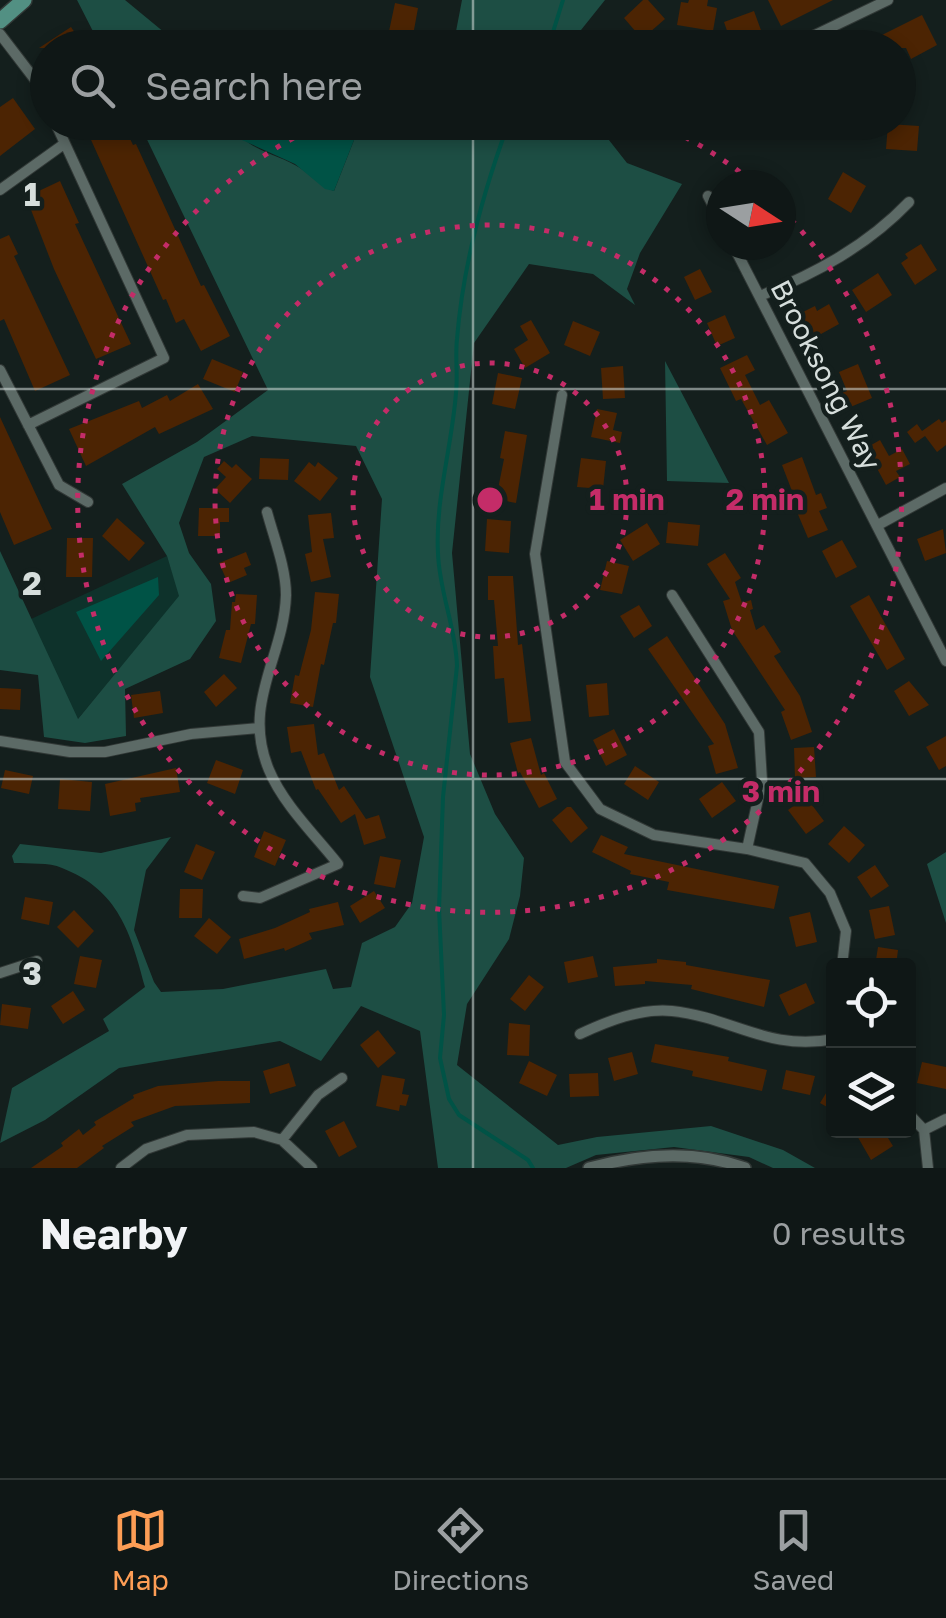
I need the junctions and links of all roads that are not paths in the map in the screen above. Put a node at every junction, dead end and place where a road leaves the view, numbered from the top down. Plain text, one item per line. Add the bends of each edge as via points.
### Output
1 (24, 0) edge
2 (888, 0) edge
3 (0, 21) edge
4 (826, 30) edge
5 (0, 34) edge
6 (30, 73) edge
7 (62, 140) edge
8 (64, 144) junction
9 (0, 190) edge
10 (909, 202) dead end
11 (741, 260) edge
12 (760, 296) junction
13 (0, 370) edge
14 (562, 394) dead end
15 (28, 425) junction
16 (946, 488) edge
17 (88, 502) dead end
18 (267, 512) dead end
19 (878, 525) junction
20 (672, 595) dead end
21 (946, 661) edge
22 (258, 728) junction
23 (0, 741) edge
24 (748, 849) junction
25 (243, 896) dead end
26 (843, 958) edge
27 (37, 961) dead end
28 (0, 973) edge
29 (580, 1034) dead end
30 (826, 1041) edge
31 (342, 1078) dead end
32 (946, 1119) edge
33 (916, 1122) edge
34 (924, 1130) junction
35 (282, 1140) junction
36 (121, 1168) edge
37 (312, 1168) edge
38 (589, 1168) edge
39 (745, 1168) edge
40 (928, 1168) edge

1 - 3 main road
2 - 4 street
5 - 6 street
7 - 8 street
8 - 9 street
8 - 15 street via 164,358
10 - 12 street via 844,256
11 - 12 street, Brooksong Way
12 - 19 street, Brooksong Way
13 - 15 street
14 - 24 street via 535,554 566,762 600,810 654,834
15 - 17 street via 58,485
16 - 19 street
18 - 22 street via 286,594
19 - 21 street, Brooksong Way
20 - 24 street via 759,732 762,781
22 - 23 street via 105,752
22 - 25 street via 269,770 338,864 260,898
24 - 26 street via 805,863 830,893 846,931
27 - 28 street
29 - 30 street via 659,1011 772,1040
31 - 35 street via 318,1095
32 - 34 street
33 - 34 street
34 - 40 street
35 - 36 street via 254,1132 187,1135 146,1149
35 - 37 street
38 - 39 street via 666,1155

